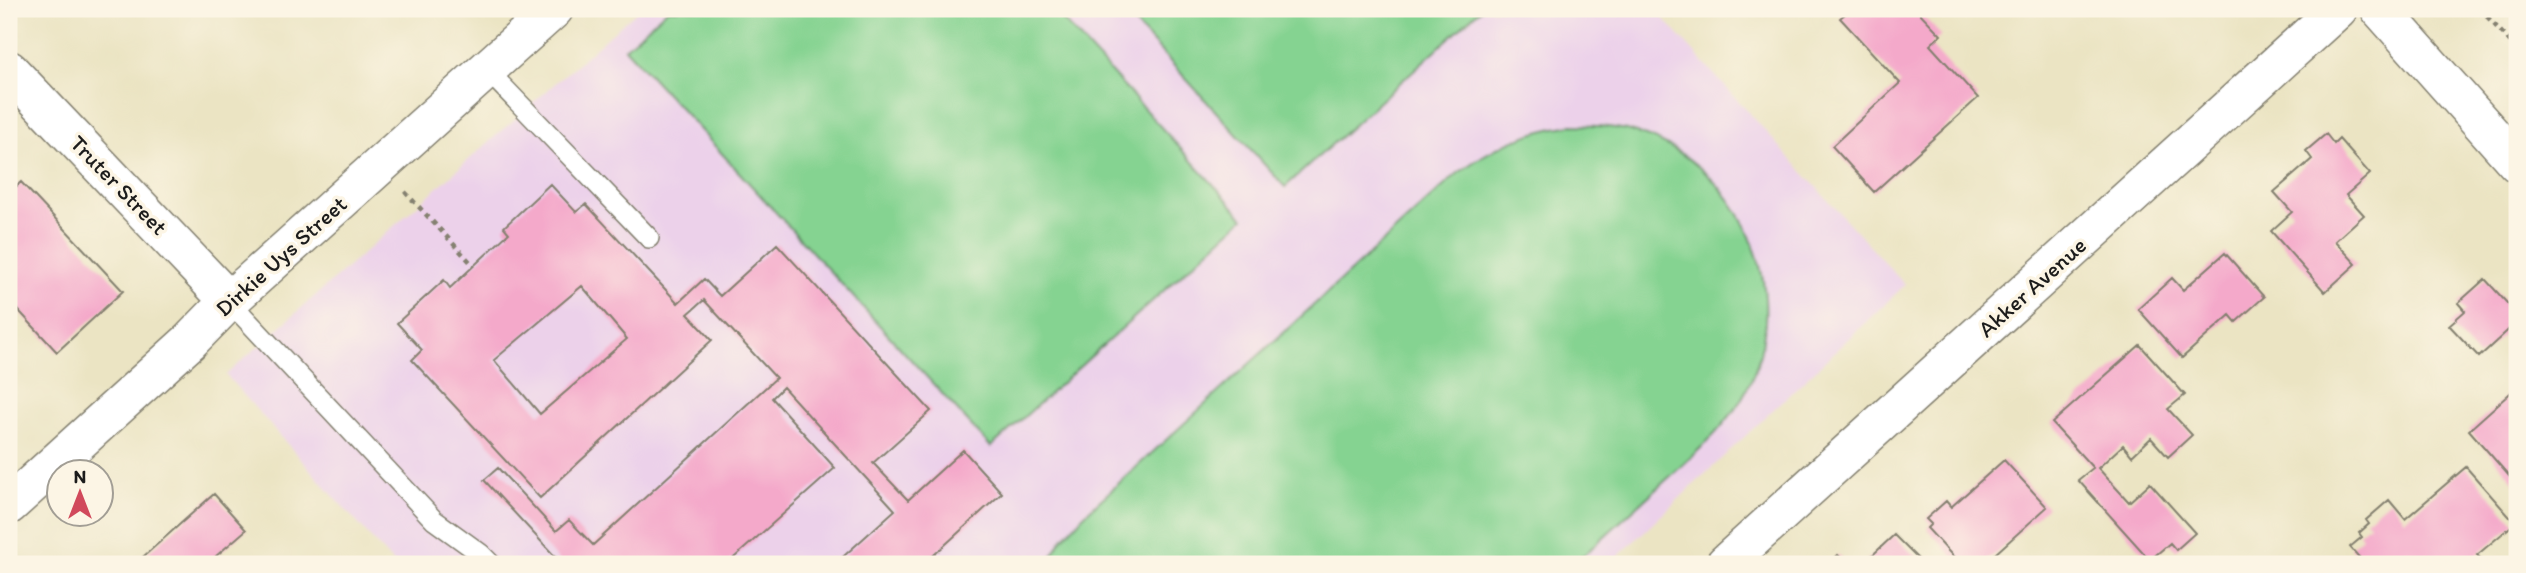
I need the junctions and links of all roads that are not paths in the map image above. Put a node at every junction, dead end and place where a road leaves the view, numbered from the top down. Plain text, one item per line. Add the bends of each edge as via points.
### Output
1 (554, 9) edge
2 (2338, 9) edge
3 (2380, 9) edge
4 (486, 69) junction
5 (9, 70) edge
6 (2517, 163) edge
7 (649, 238) dead end
8 (229, 301) junction
9 (9, 505) edge
10 (491, 564) edge
11 (1725, 564) edge

1 - 4 street, Dirkie Uys Street
2 - 11 street, Akker Avenue
3 - 6 street
4 - 7 lane
4 - 8 street, Dirkie Uys Street
5 - 8 street, Truter Street
8 - 9 street, Dirkie Uys Street
8 - 10 lane via 434,520

